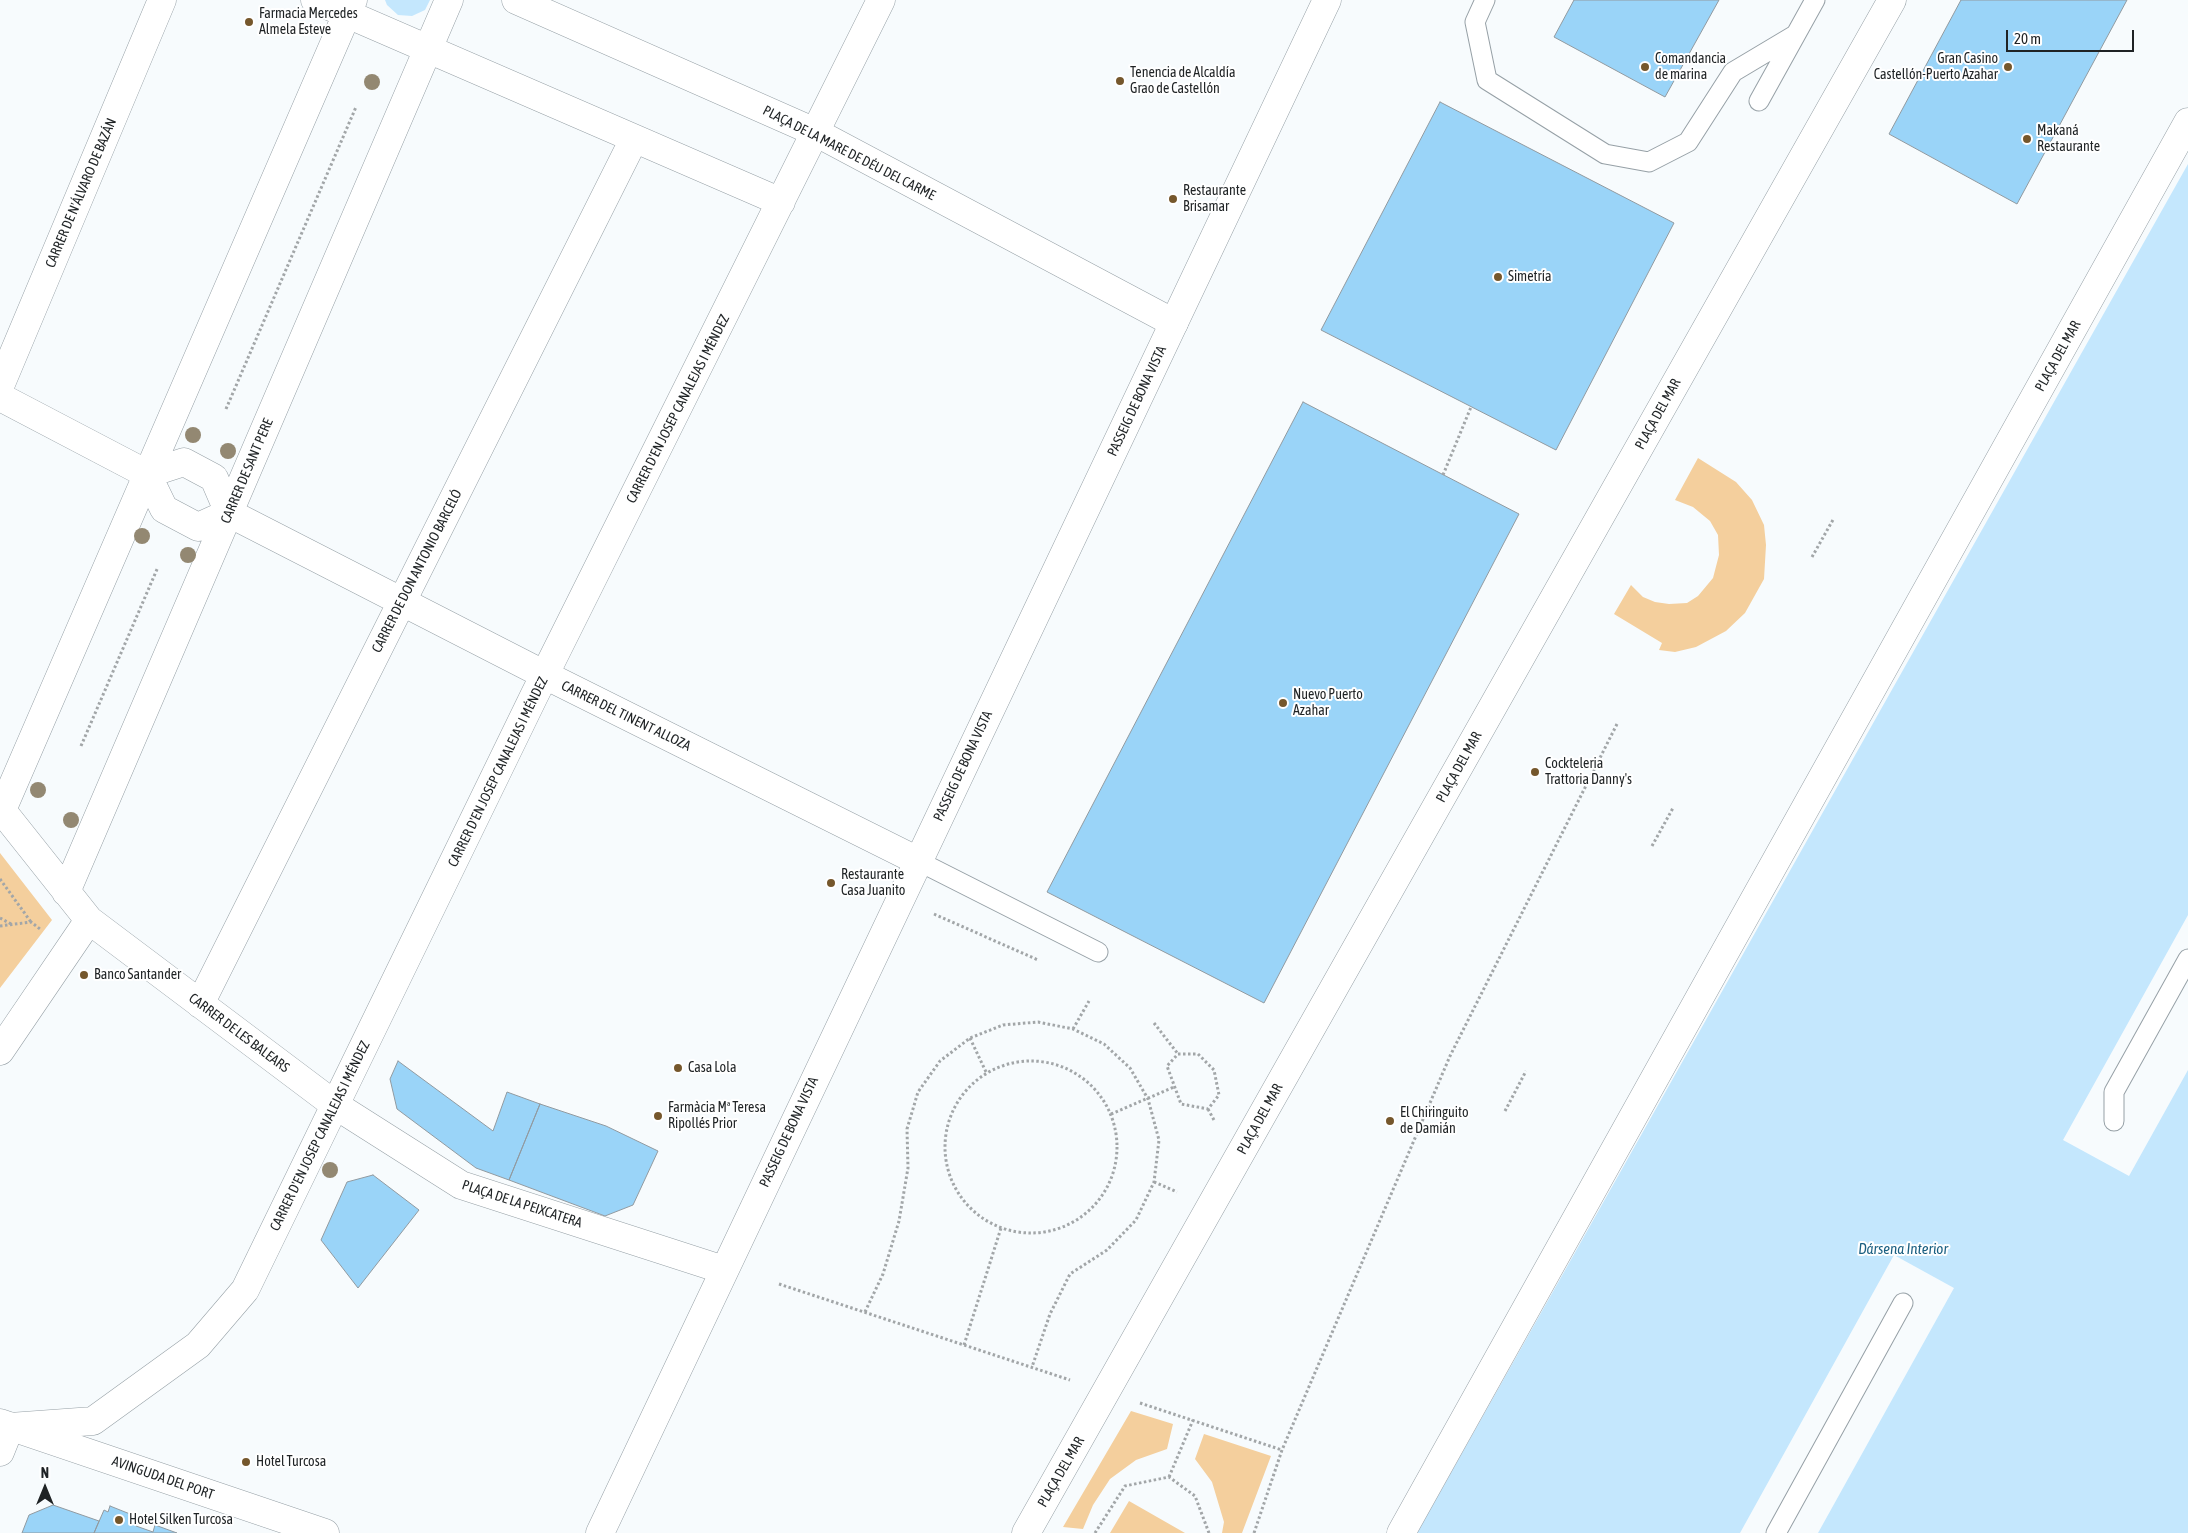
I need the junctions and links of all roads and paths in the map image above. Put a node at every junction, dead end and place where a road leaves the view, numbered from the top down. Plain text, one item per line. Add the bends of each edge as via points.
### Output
1 (162, 0) edge
2 (314, 0) edge
3 (449, 0) edge
4 (516, 0) edge
5 (882, 0) edge
6 (1327, 0) edge
7 (1485, 0) edge
8 (1815, 0) edge
9 (1892, 0) edge
10 (350, 7) edge
11 (1795, 35) junction
12 (428, 49) junction
13 (1759, 101) dead end
14 (356, 107) dead end
15 (2188, 122) edge
16 (815, 132) junction
17 (634, 139) junction
18 (780, 202) junction
19 (1174, 323) junction
20 (0, 386) edge
21 (0, 396) edge
22 (1472, 407) dead end
23 (226, 409) dead end
24 (147, 474) junction
25 (1443, 475) dead end
26 (229, 513) junction
27 (1834, 518) dead end
28 (1812, 557) dead end
29 (158, 567) dead end
30 (402, 600) junction
31 (545, 675) junction
32 (1617, 724) dead end
33 (81, 746) dead end
34 (1673, 808) dead end
35 (1, 809) edge
36 (1652, 846) dead end
37 (918, 861) junction
38 (0, 879) edge
39 (66, 892) junction
40 (900, 899) junction
41 (0, 918) edge
42 (88, 920) junction
43 (31, 922) dead end
44 (13, 925) dead end
45 (1098, 952) dead end
46 (2188, 959) edge
47 (1043, 963) dead end
48 (1089, 1001) dead end
49 (200, 1004) junction
50 (1154, 1023) dead end
51 (1073, 1029) junction
52 (970, 1038) junction
53 (0, 1051) edge
54 (1178, 1054) junction
55 (1526, 1071) dead end
56 (986, 1072) junction
57 (1174, 1087) junction
58 (1148, 1099) junction
59 (335, 1105) junction
60 (1505, 1111) dead end
61 (1111, 1114) junction
62 (2114, 1121) dead end
63 (1154, 1182) junction
64 (1184, 1195) dead end
65 (1001, 1228) junction
66 (724, 1270) junction
67 (779, 1284) dead end
68 (1903, 1303) dead end
69 (865, 1312) junction
70 (964, 1346) junction
71 (1032, 1367) junction
72 (1106, 1392) junction
73 (1193, 1420) junction
74 (5, 1425) edge
75 (1282, 1450) junction
76 (0, 1452) edge
77 (1169, 1477) junction
78 (312, 1531) edge
79 (600, 1533) edge
80 (1026, 1533) edge
81 (1095, 1533) edge
82 (1209, 1533) edge
83 (1254, 1533) edge
84 (1401, 1533) edge
85 (1776, 1533) edge

1 - 20 street, CARRER DE N'ÁLVARO DE BAZÁN
2 - 10 street
3 - 12 street
4 - 16 street, PLAÇA DE LA MARE DE DÉU DEL CARME
5 - 16 street, CARRER D'EN JOSEP CANALEJAS I MÉNDEZ
6 - 19 street, PASSEIG DE BONA VISTA
7 - 11 lane via 1475,22 1487,80 1606,154 1649,162 1688,142 1733,72
8 - 11 lane
9 - 72 street, PLAÇA DEL MAR
10 - 12 street
10 - 24 street
11 - 13 lane
12 - 17 street
12 - 26 street, CARRER DE SANT PERE
14 - 23 path
15 - 84 street, PLAÇA DEL MAR
16 - 18 street, CARRER D'EN JOSEP CANALEJAS I MÉNDEZ
16 - 19 street, PLAÇA DE LA MARE DE DÉU DEL CARME
17 - 18 street
17 - 30 street, CARRER DE DON ANTONIO BARCELÓ
18 - 31 street, CARRER D'EN JOSEP CANALEJAS I MÉNDEZ
19 - 37 street, PASSEIG DE BONA VISTA
21 - 24 street
22 - 25 path
24 - 26 street via 184,462 214,478
24 - 26 street via 164,509 198,527
24 - 35 street
26 - 30 street, CARRER DEL TINENT ALLOZA
26 - 39 street, CARRER DE SANT PERE
27 - 28 path
29 - 33 path
30 - 31 street, CARRER DEL TINENT ALLOZA
30 - 49 street, CARRER DE DON ANTONIO BARCELÓ
31 - 37 street, CARRER DEL TINENT ALLOZA
31 - 59 street, CARRER D'EN JOSEP CANALEJAS I MÉNDEZ
32 - 75 path via 1450,1056
34 - 36 path
35 - 39 street, CARRER DE LES BALEARS
37 - 40 street, PASSEIG DE BONA VISTA
37 - 45 lane
38 - 43 path
39 - 42 street, CARRER DE LES BALEARS
40 - 47 path
40 - 66 street, PASSEIG DE BONA VISTA
41 - 44 path
42 - 49 street, CARRER DE LES BALEARS
42 - 53 street
46 - 62 lane via 2114,1092
48 - 51 path
49 - 59 street, CARRER DE LES BALEARS
50 - 54 path
51 - 52 path via 1038,1022 1003,1026
51 - 58 path via 1104,1044 1130,1068
52 - 56 path
52 - 69 path via 940,1061 918,1092 907,1129 908,1168 899,1221 882,1274
54 - 57 path via 1167,1066
54 - 57 path via 1198,1054 1214,1070 1219,1094 1208,1109 1181,1104
55 - 60 path
56 - 61 path via 1021,1060 1059,1064 1091,1083
56 - 65 path via 958,1099 944,1135 948,1174 969,1207
57 - 58 path
58 - 61 path
58 - 63 path via 1159,1140
59 - 66 street, PLAÇA DE LA PEIXCATERA via 461,1186
59 - 74 street, CARRER D'EN JOSEP CANALEJAS I MÉNDEZ via 245,1290 198,1345 93,1421
61 - 65 path via 1118,1147 1111,1179 1094,1207 1066,1226 1034,1233
63 - 64 path
63 - 71 path via 1136,1220 1106,1250 1070,1274 1050,1314
65 - 70 path
66 - 79 street, PASSEIG DE BONA VISTA
67 - 69 path
68 - 85 lane
69 - 70 path
70 - 71 path
71 - 72 path
72 - 73 path
72 - 80 street, PLAÇA DEL MAR
73 - 75 path
73 - 77 path
74 - 76 street
74 - 78 street, AVINGUDA DEL PORT
75 - 83 path
77 - 81 path via 1125,1486
77 - 82 path via 1195,1496

